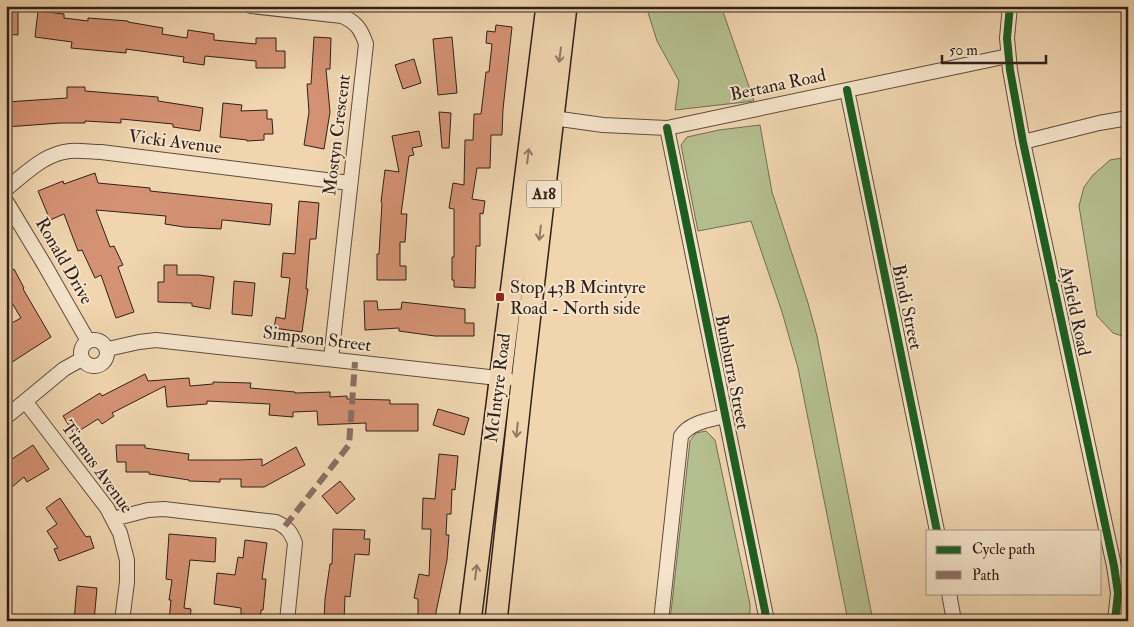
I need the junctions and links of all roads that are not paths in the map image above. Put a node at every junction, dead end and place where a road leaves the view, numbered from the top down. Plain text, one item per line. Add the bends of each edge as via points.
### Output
1 (251, 6) edge
2 (547, 6) edge
3 (566, 6) edge
4 (1010, 6) edge
5 (1008, 56) junction
6 (847, 90) junction
7 (553, 118) junction
8 (1128, 118) edge
9 (667, 128) junction
10 (1024, 142) junction
11 (350, 183) junction
12 (6, 189) edge
13 (6, 201) edge
14 (88, 341) junction
15 (108, 349) junction
16 (82, 359) junction
17 (331, 360) junction
18 (500, 378) junction
19 (522, 382) junction
20 (25, 400) junction
21 (725, 416) junction
22 (6, 417) edge
23 (113, 519) junction
24 (937, 530) edge
25 (949, 594) edge
26 (1118, 594) junction
27 (1128, 608) edge
28 (122, 621) edge
29 (287, 621) edge
30 (470, 621) edge
31 (496, 621) edge
32 (661, 621) edge
33 (767, 621) edge
34 (954, 621) edge
35 (1115, 621) edge

1 - 11 street, Mostyn Crescent via 342,16 362,31 366,44
18 -> 2 main road, McIntyre Road / A18
3 -> 7 main road, McIntyre Road / A18
4 - 5 street, Ayfield Road
5 - 6 street, Bertana Road
5 - 10 street, Ayfield Road
6 - 9 street, Bertana Road
6 - 24 street, Bindi Street
7 - 9 street, Bertana Road via 603,125
7 -> 19 main road, McIntyre Road / A18
8 - 10 street
9 - 21 street, Bunburra Street
10 - 26 street, Ayfield Road
11 - 12 street, Vicki Avenue via 71,150 44,160
11 - 17 street, Mostyn Crescent
13 - 14 street, Ronald Drive
14 - 15 street via 98,340
14 - 16 street via 81,350
15 - 16 street via 108,357 102,365 91,367
15 - 17 street, Simpson Street via 156,340
16 - 20 street
17 - 18 street, Simpson Street
18 - 19 street, Simpson Street
30 -> 18 main road, McIntyre Road / A18
19 -> 31 main road, McIntyre Road / A18
20 - 22 street
20 - 23 street, Titmus Avenue
21 - 32 street, Bunburra Street via 694,424 681,436
21 - 33 street, Bunburra Street
23 - 28 street, Titmus Avenue via 127,560
23 - 29 street via 148,510 164,510 276,522 285,526 295,543
25 - 34 street
26 - 27 street, Ayfield Road
26 - 35 street, Ayfield Road

